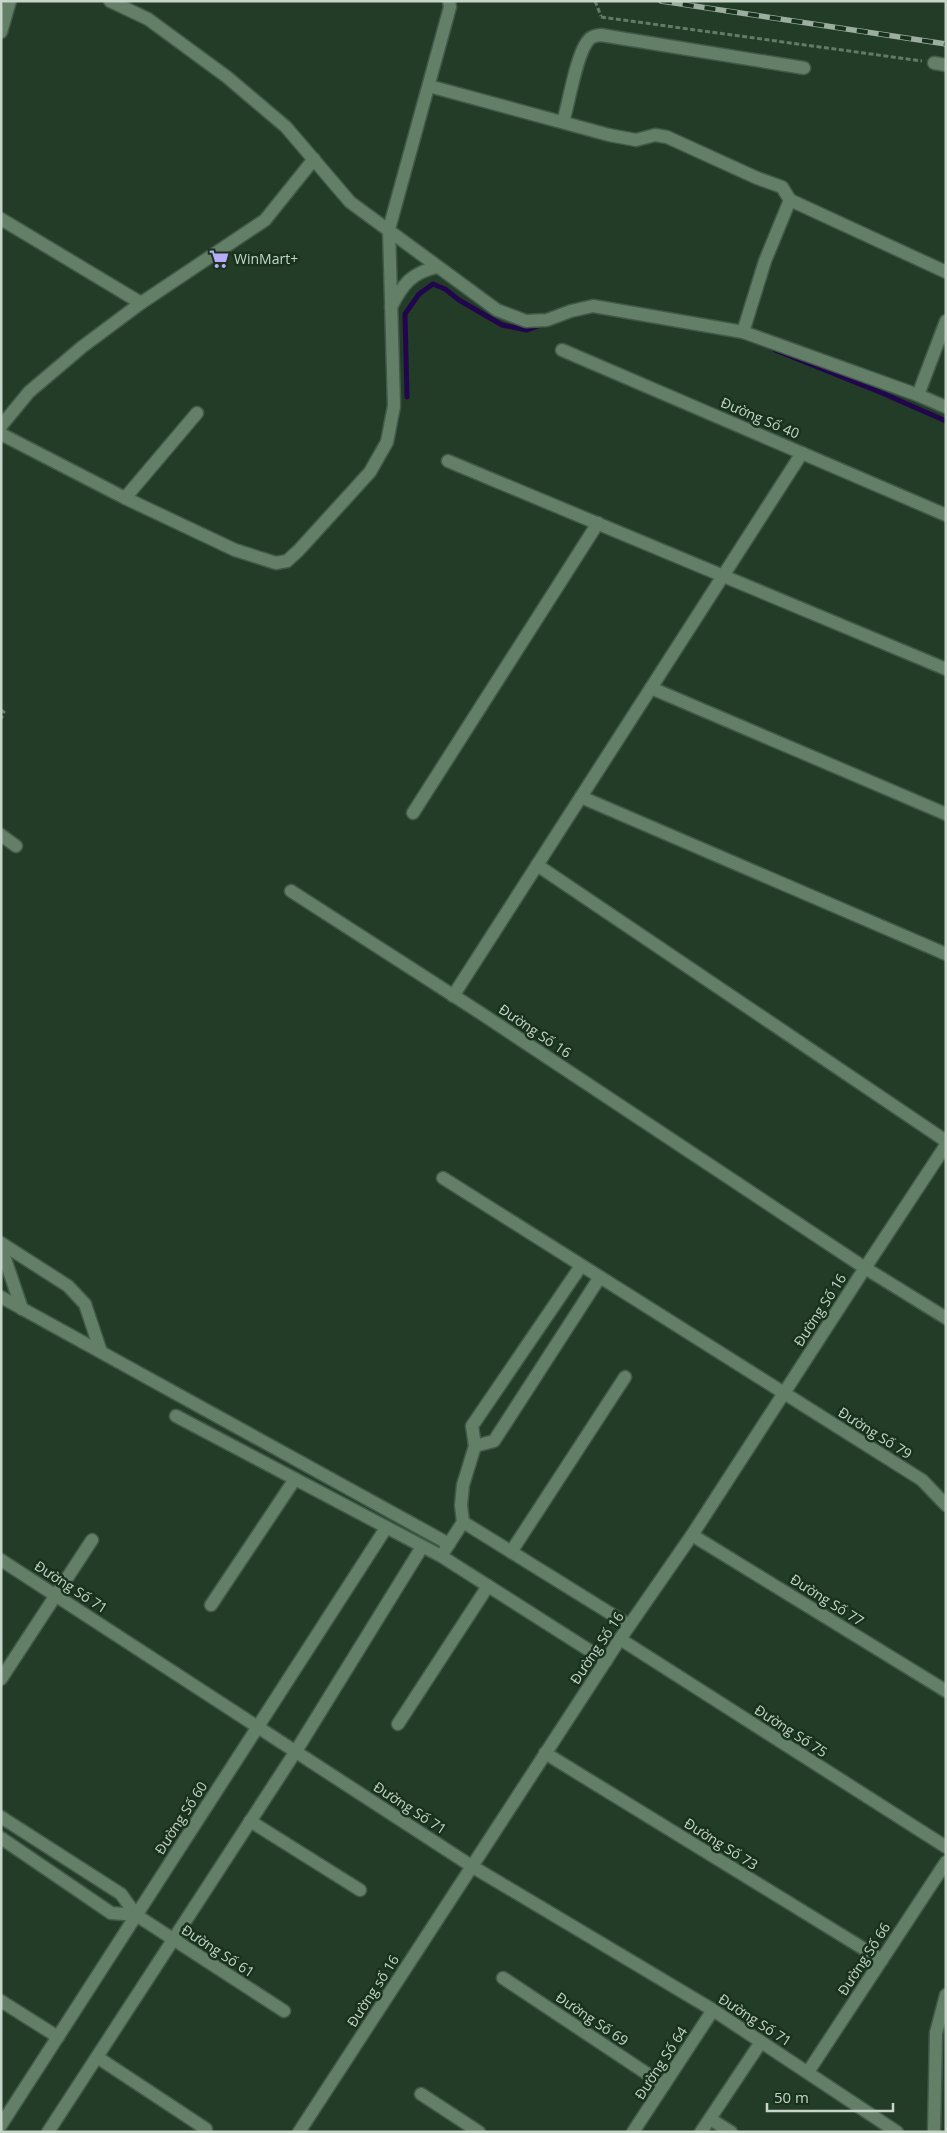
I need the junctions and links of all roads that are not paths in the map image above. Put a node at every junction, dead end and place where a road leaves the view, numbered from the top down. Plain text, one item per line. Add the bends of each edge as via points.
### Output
1 (10, 1) edge
2 (110, 1) edge
3 (449, 1) edge
4 (1, 32) edge
5 (804, 68) dead end
6 (429, 86) junction
7 (564, 122) junction
8 (314, 159) junction
9 (790, 200) junction
10 (1, 219) edge
11 (389, 229) junction
12 (438, 268) junction
13 (946, 272) edge
14 (141, 303) junction
15 (390, 309) junction
16 (946, 321) edge
17 (743, 332) junction
18 (562, 350) dead end
19 (918, 395) junction
20 (946, 407) edge
21 (197, 413) dead end
22 (1, 426) edge
23 (1, 434) edge
24 (802, 453) junction
25 (448, 461) dead end
26 (125, 498) junction
27 (946, 515) edge
28 (598, 523) junction
29 (724, 575) junction
30 (946, 669) edge
31 (651, 688) junction
32 (582, 797) junction
33 (413, 813) dead end
34 (946, 814) edge
35 (1, 835) edge
36 (16, 846) dead end
37 (538, 865) junction
38 (291, 891) dead end
39 (946, 954) edge
40 (453, 996) junction
41 (946, 1141) edge
42 (946, 1145) edge
43 (443, 1178) dead end
44 (1, 1243) edge
45 (1, 1247) edge
46 (581, 1266) junction
47 (864, 1268) junction
48 (600, 1277) junction
49 (1, 1297) edge
50 (22, 1309) junction
51 (946, 1318) edge
52 (101, 1352) junction
53 (625, 1377) dead end
54 (784, 1393) junction
55 (176, 1416) dead end
56 (475, 1446) junction
57 (295, 1479) junction
58 (946, 1505) edge
59 (463, 1522) junction
60 (386, 1528) junction
61 (692, 1535) junction
62 (92, 1540) dead end
63 (448, 1544) junction
64 (422, 1547) junction
65 (511, 1552) junction
66 (441, 1556) junction
67 (1, 1560) edge
68 (488, 1586) junction
69 (56, 1595) junction
70 (211, 1605) dead end
71 (630, 1625) junction
72 (620, 1639) junction
73 (606, 1661) junction
74 (1, 1679) edge
75 (946, 1691) edge
76 (398, 1724) dead end
77 (258, 1727) junction
78 (296, 1751) junction
79 (545, 1753) junction
80 (1, 1817) edge
81 (250, 1821) junction
82 (1, 1838) edge
83 (946, 1847) edge
84 (946, 1862) edge
85 (473, 1867) junction
86 (360, 1890) dead end
87 (136, 1916) junction
88 (173, 1939) junction
89 (882, 1960) junction
90 (503, 1978) dead end
91 (946, 1995) edge
92 (1, 2001) edge
93 (713, 2010) junction
94 (284, 2011) dead end
95 (58, 2037) junction
96 (761, 2042) junction
97 (97, 2057) junction
98 (808, 2072) junction
99 (664, 2085) junction
100 (421, 2094) dead end
101 (710, 2119) junction
102 (1, 2125) edge
103 (206, 2129) dead end
104 (48, 2132) edge
105 (299, 2132) edge
106 (479, 2132) edge
107 (633, 2132) edge
108 (702, 2132) edge
109 (730, 2132) edge
110 (897, 2132) edge
111 (934, 2132) edge

1 - 4 street
2 - 8 street via 148,19 227,77 286,127
3 - 6 street
5 - 7 street via 601,34 592,36 581,54
6 - 7 street
6 - 11 street
7 - 9 street via 636,140 655,135 667,137 782,187
8 - 11 street via 350,202
8 - 14 street via 265,220
9 - 13 street
9 - 17 street via 765,261
10 - 14 street
11 - 12 street
11 - 15 street
12 - 15 street via 424,270 408,279
12 - 17 street via 497,310 526,321 547,320 593,306
14 - 22 street via 47,375
15 - 26 street via 394,406 387,442 370,472 287,561 276,564 235,550
16 - 19 street
17 - 19 street
18 - 24 street, Đường Số 40
19 - 20 street
21 - 26 street
23 - 26 street
24 - 27 street, Đường Số 40
24 - 29 street
25 - 28 street
28 - 29 street
28 - 33 street
29 - 30 street
29 - 31 street
31 - 32 street
31 - 34 street
32 - 37 street
32 - 39 street
35 - 36 street
37 - 40 street
37 - 41 street
38 - 40 street, Đường Số 16
40 - 47 street, Đường Số 16
42 - 47 street
43 - 46 street, Đường Số 79
44 - 52 street via 68,1286 85,1304
45 - 50 street
46 - 48 street, Đường Số 79
46 - 56 street via 472,1426
47 - 51 street
47 - 54 street, Đường Số 16
48 - 54 street, Đường Số 79
48 - 56 street via 494,1441
49 - 50 street
50 - 52 street
52 - 63 street
53 - 65 street
54 - 58 street, Đường Số 79 via 922,1480
54 - 61 street, Đường Số 16
55 - 57 street
56 - 59 street via 463,1485
57 - 60 street
57 - 70 street
59 - 63 street
59 - 65 street
60 - 64 street
60 - 77 street, Đường Số 60
61 - 71 street, Đường Số 16
61 - 75 street, Đường Số 77
62 - 69 street
63 - 66 street
64 - 66 street
64 - 78 street
65 - 71 street
66 - 68 street
67 - 69 street, Đường Số 71
68 - 73 street
68 - 76 street
69 - 74 street
69 - 77 street, Đường Số 71
71 - 72 street, Đường Số 16
72 - 73 street, Đường Số 16
72 - 83 street, Đường Số 75
73 - 79 street, Đường Số 16
77 - 78 street, Đường Số 71
77 - 87 street, Đường Số 60
78 - 81 street
78 - 85 street, Đường Số 71
79 - 85 street, Đường Số 16
79 - 89 street, Đường Số 73
80 - 87 street, Đường Số 61 via 121,1894
81 - 86 street
81 - 88 street
82 - 87 street, Đường Số 61 via 111,1912
84 - 89 street, Đường Số 66
85 - 93 street, Đường Số 71
85 - 105 street, Đường số 16
87 - 88 street, Đường Số 61
87 - 95 street, Đường Số 60
88 - 94 street, Đường Số 61
88 - 97 street
89 - 98 street, Đường Số 66
90 - 99 street, Đường Số 69
91 - 111 street via 936,2033
92 - 95 street
93 - 96 street, Đường Số 71
93 - 99 street, Đường Số 64
95 - 102 street, Đường Số 60
96 - 98 street, Đường Số 71
96 - 101 street
97 - 103 street
97 - 104 street
98 - 110 street, Đường Số 71
99 - 107 street, Đường Số 64
100 - 106 street
101 - 108 street
101 - 109 street

